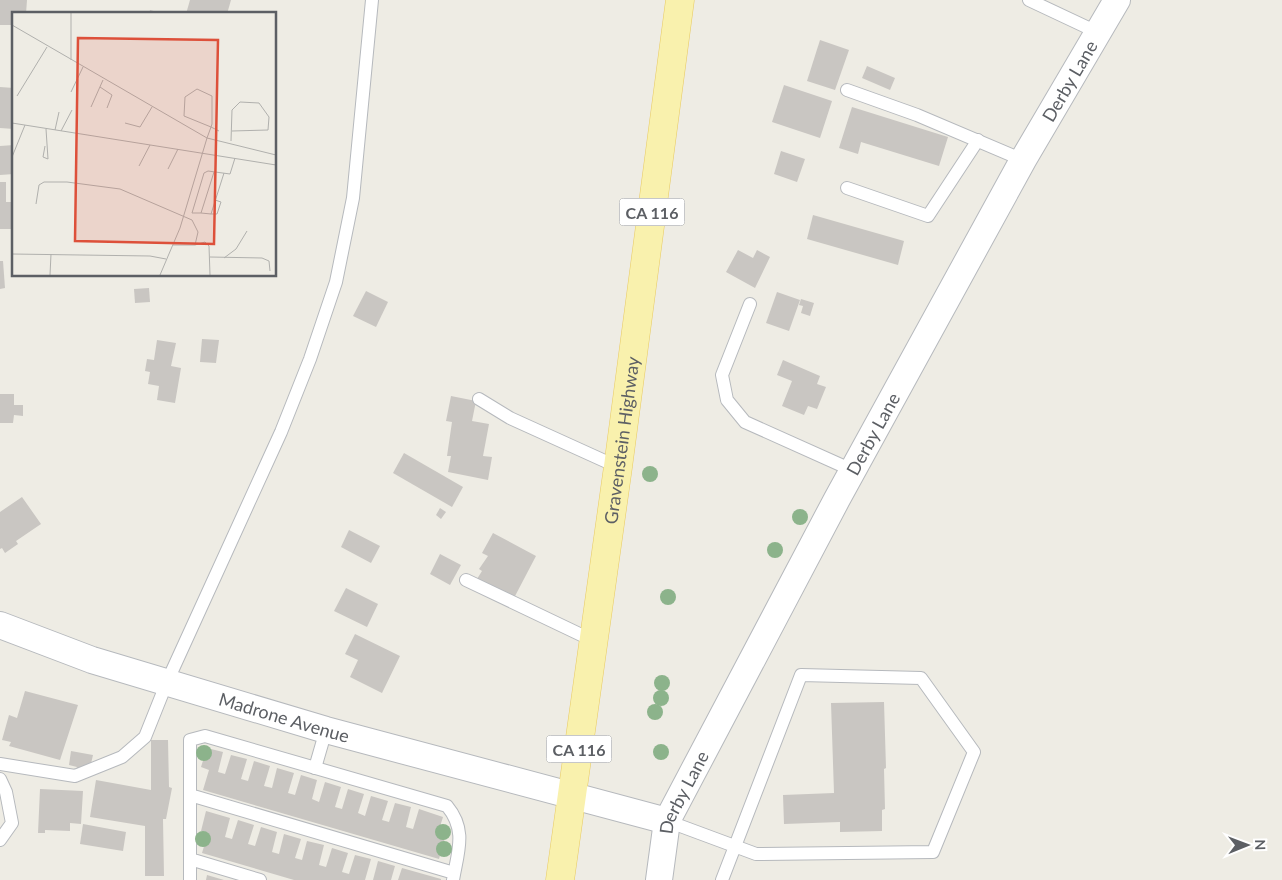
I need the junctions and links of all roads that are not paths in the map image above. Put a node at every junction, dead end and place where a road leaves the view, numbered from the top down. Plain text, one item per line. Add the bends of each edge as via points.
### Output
1 (372, 0) edge
2 (680, 0) edge
3 (1029, 0) edge
4 (1117, 0) edge
5 (1097, 32) junction
6 (847, 90) dead end
7 (978, 140) junction
8 (1023, 160) junction
9 (847, 188) dead end
10 (750, 304) dead end
11 (479, 399) dead end
12 (618, 467) junction
13 (852, 470) junction
14 (466, 580) dead end
15 (0, 625) edge
16 (594, 641) junction
17 (167, 682) junction
18 (326, 730) junction
19 (0, 764) edge
20 (315, 768) junction
21 (0, 779) edge
22 (572, 794) junction
23 (190, 795) junction
24 (667, 821) junction
25 (0, 840) edge
26 (735, 847) junction
27 (190, 860) junction
28 (454, 876) edge
29 (190, 880) edge
30 (260, 880) edge
31 (560, 880) edge
32 (659, 880) edge
33 (722, 880) edge

1 - 17 lane via 353,198 336,282 281,432
2 - 12 main road, Gravenstein Highway / CA 116
3 - 5 lane
4 - 5 street, Derby Lane
5 - 8 street, Derby Lane
6 - 7 lane
7 - 8 lane
7 - 9 lane via 928,216
8 - 13 street, Derby Lane
10 - 13 lane via 722,375 727,400 745,422
11 - 12 lane via 510,418
12 - 16 main road, Gravenstein Highway / CA 116
13 - 24 street, Derby Lane
14 - 16 lane
15 - 17 street, Madrone Avenue via 92,660
16 - 22 main road, Gravenstein Highway / CA 116
17 - 18 street, Madrone Avenue
17 - 19 lane via 145,737 122,757 75,776
18 - 20 lane
18 - 22 street, Madrone Avenue
20 - 23 lane via 205,736 190,740
20 - 28 lane via 446,806 457,818 460,835
21 - 25 lane via 12,823
22 - 24 street, Madrone Avenue
22 - 31 main road, Gravenstein Highway / CA 116
23 - 27 lane
23 - 28 lane
24 - 26 lane
24 - 32 street, Derby Lane
26 - 26 lane via 756,854 933,852 974,752 921,678 801,675
26 - 33 lane
27 - 29 lane
27 - 30 lane

